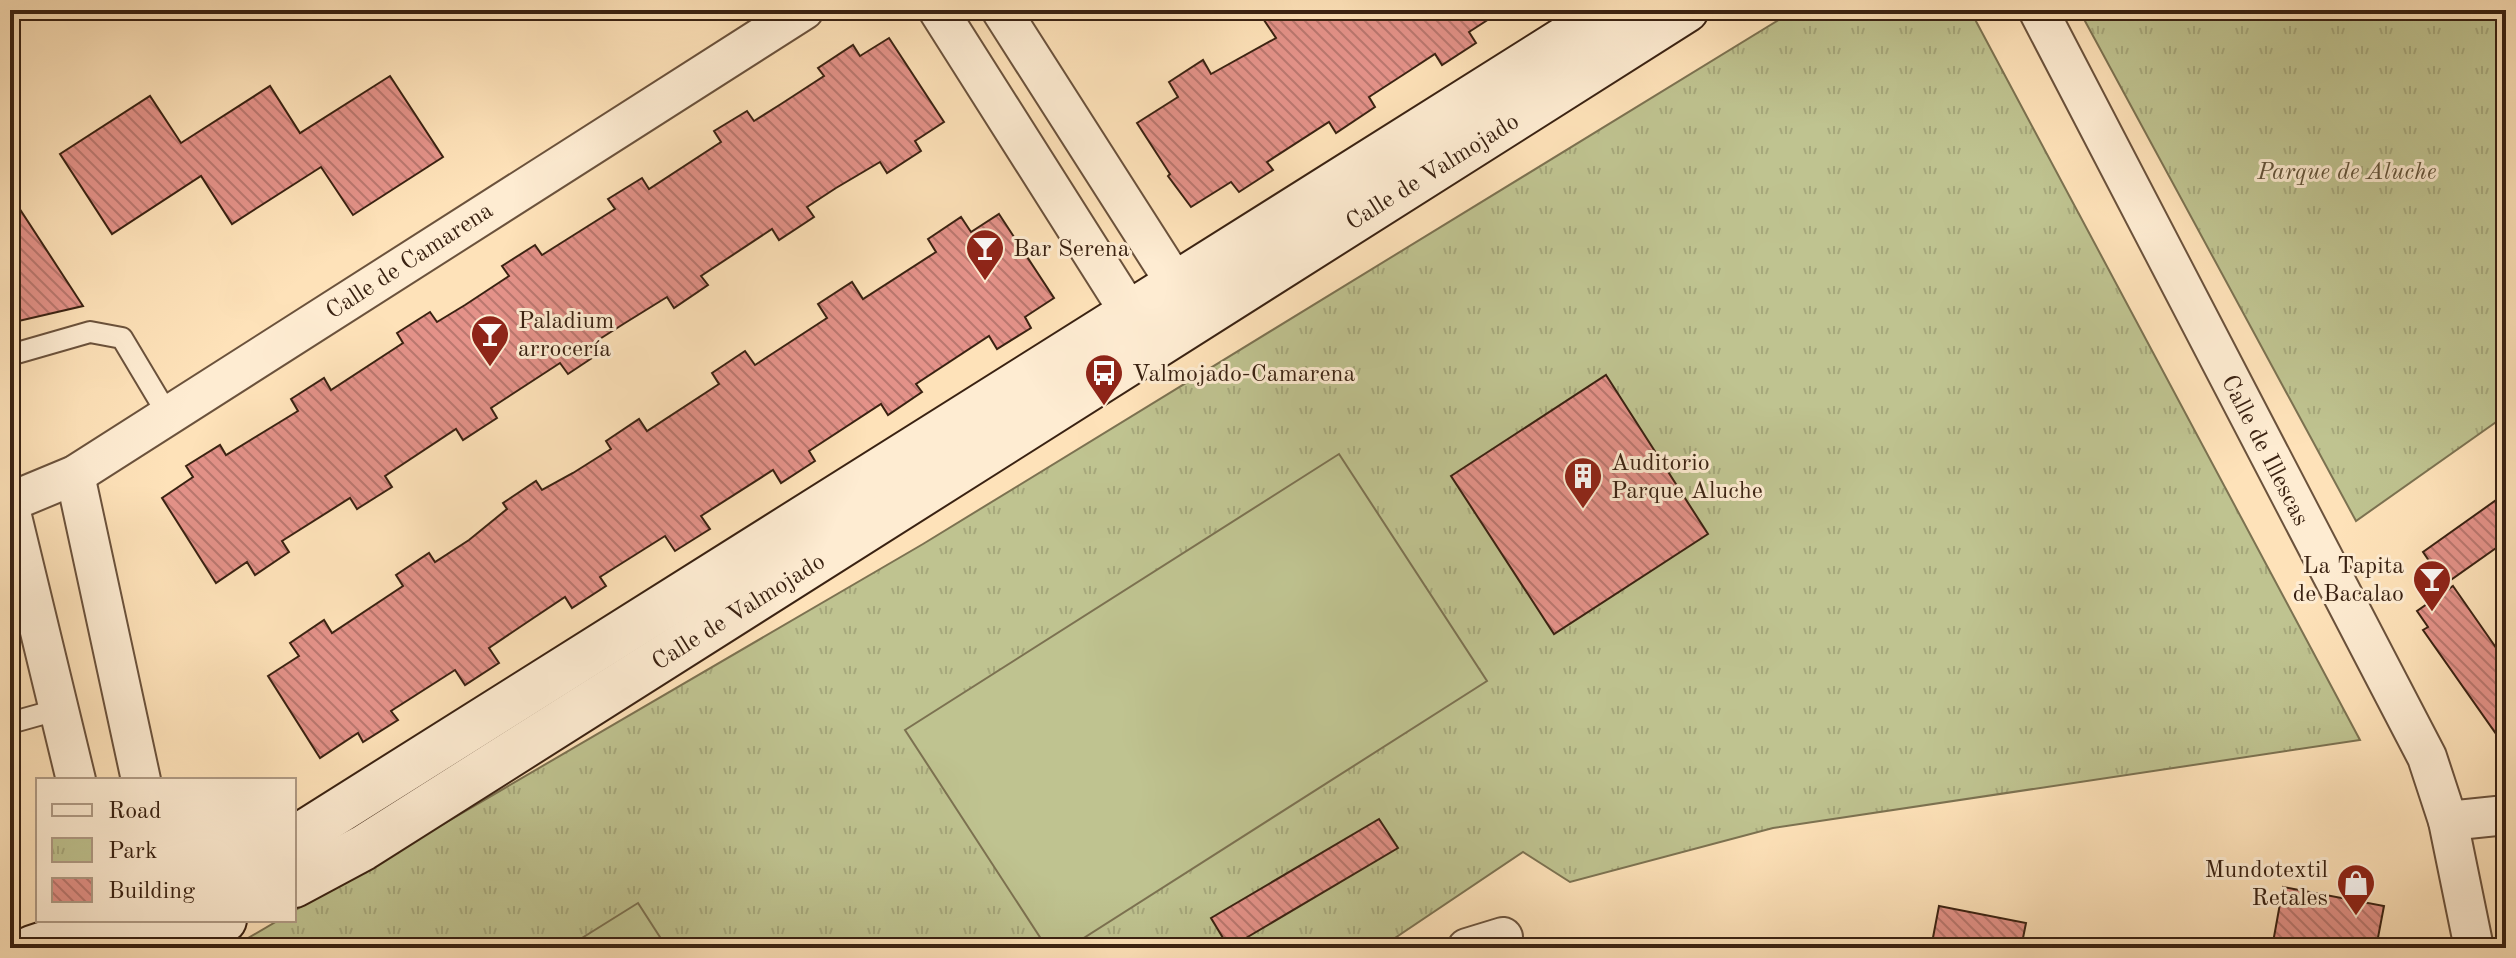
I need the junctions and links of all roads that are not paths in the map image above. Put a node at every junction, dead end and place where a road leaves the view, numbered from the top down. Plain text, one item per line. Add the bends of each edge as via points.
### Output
1 (804, 10) edge
2 (938, 10) edge
3 (1001, 10) edge
4 (1611, 10) edge
5 (1686, 10) edge
6 (2038, 10) edge
7 (1176, 284) junction
8 (1130, 313) junction
9 (1178, 331) junction
10 (10, 355) edge
11 (168, 415) junction
12 (75, 475) junction
13 (10, 505) edge
14 (60, 709) junction
15 (10, 723) edge
16 (76, 778) edge
17 (141, 778) edge
18 (2506, 815) edge
19 (2448, 821) junction
20 (296, 838) edge
21 (296, 884) edge
22 (160, 922) edge
23 (219, 922) edge
24 (117, 928) edge
25 (1503, 942) edge
26 (32, 948) edge
27 (160, 948) edge
28 (1467, 948) edge
29 (2474, 948) edge

1 - 11 street, Calle de Camarena
2 - 8 street
3 - 7 street
4 - 7 street, Calle de Valmojado
5 - 9 street, Calle de Valmojado
6 - 19 street, Calle de Illescas via 2410,721
7 - 8 street, Calle de Valmojado
8 - 9 street
8 - 20 street, Calle de Valmojado
9 - 21 street, Calle de Valmojado via 363,848
10 - 11 lane via 90,332 122,338
11 - 12 street, Calle de Camarena
12 - 13 street, Calle de Camarena
12 - 17 street
13 - 14 street
14 - 15 lane
14 - 16 street
18 - 19 street
19 - 29 street, Calle de Illescas
22 - 24 street via 158,928
23 - 27 street
24 - 26 street
25 - 28 street

